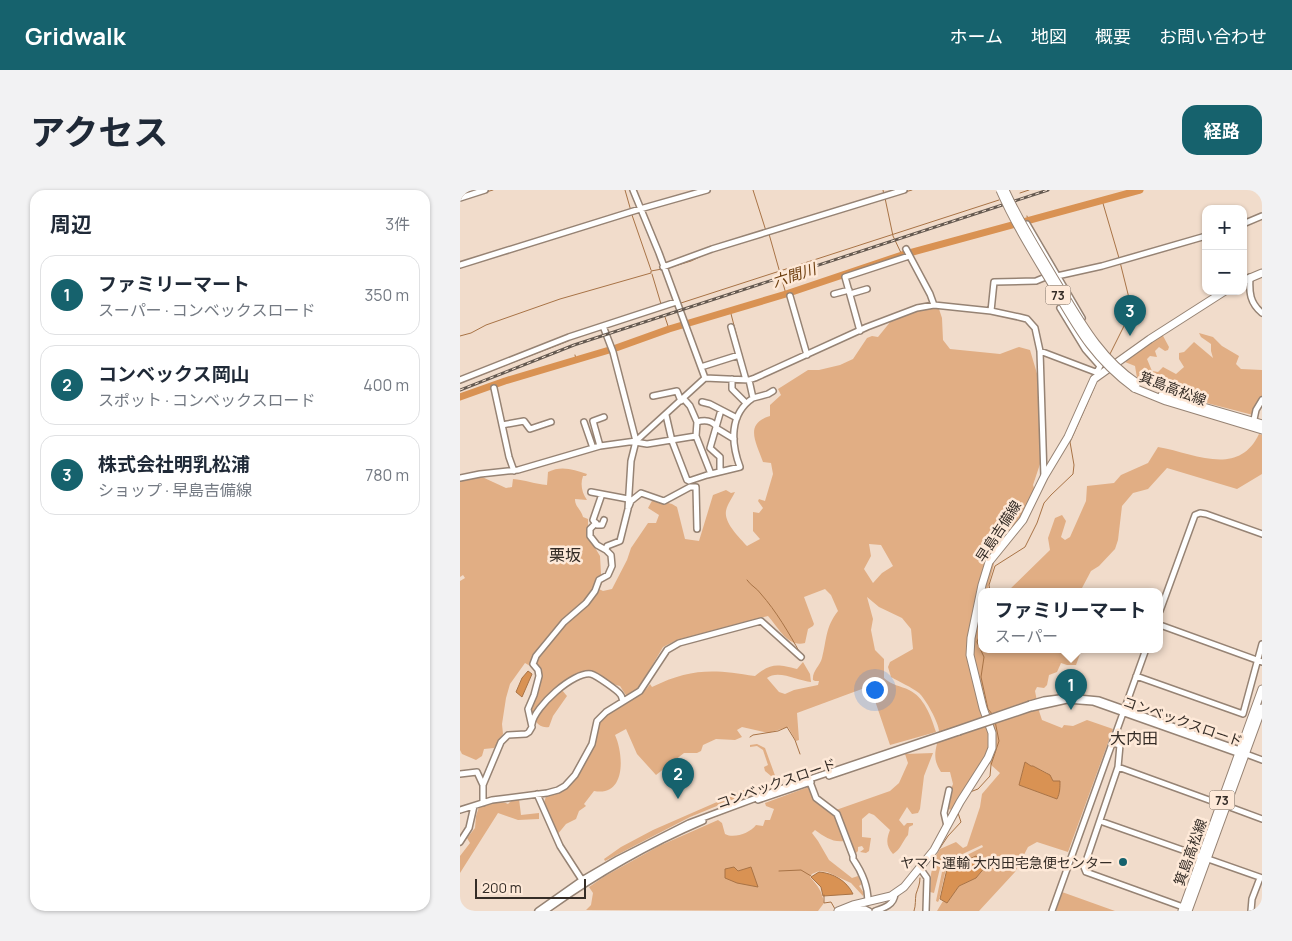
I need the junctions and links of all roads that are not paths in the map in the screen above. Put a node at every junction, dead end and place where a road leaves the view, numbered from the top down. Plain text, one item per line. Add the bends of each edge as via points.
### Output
1 (485, 190) edge
2 (633, 190) edge
3 (706, 190) edge
4 (904, 190) edge
5 (1000, 190) edge
6 (1005, 190) edge
7 (460, 198) edge
8 (640, 209) junction
9 (1262, 216) edge
10 (1247, 222) edge
11 (1026, 224) dead end
12 (1015, 234) dead end
13 (1032, 234) junction
14 (1202, 237) edge
15 (906, 249) dead end
16 (908, 256) junction
17 (460, 265) edge
18 (663, 267) junction
19 (1262, 273) edge
20 (1057, 276) junction
21 (1247, 279) edge
22 (867, 289) dead end
23 (850, 292) junction
24 (834, 294) dead end
25 (1219, 295) edge
26 (790, 296) dead end
27 (1072, 301) junction
28 (676, 302) junction
29 (934, 305) junction
30 (991, 311) junction
31 (1262, 313) edge
32 (731, 327) dead end
33 (603, 328) junction
34 (860, 331) junction
35 (1040, 351) junction
36 (739, 355) junction
37 (807, 355) junction
38 (701, 367) junction
39 (1099, 371) junction
40 (705, 378) junction
41 (732, 379) junction
42 (460, 380) edge
43 (747, 380) junction
44 (1135, 385) junction
45 (494, 388) dead end
46 (773, 391) dead end
47 (654, 396) dead end
48 (753, 398) junction
49 (682, 400) junction
50 (1262, 400) edge
51 (702, 402) dead end
52 (746, 403) junction
53 (721, 410) junction
54 (666, 415) junction
55 (604, 417) dead end
56 (737, 418) junction
57 (550, 422) dead end
58 (584, 422) dead end
59 (697, 422) junction
60 (1253, 424) junction
61 (1262, 424) edge
62 (502, 425) junction
63 (716, 427) junction
64 (1262, 430) edge
65 (696, 436) junction
66 (672, 439) junction
67 (734, 439) junction
68 (636, 442) junction
69 (600, 446) junction
70 (593, 448) junction
71 (514, 471) junction
72 (720, 472) junction
73 (711, 474) junction
74 (1044, 476) junction
75 (460, 478) edge
76 (687, 480) junction
77 (690, 487) junction
78 (591, 492) dead end
79 (602, 494) junction
80 (628, 499) junction
81 (628, 508) junction
82 (604, 520) dead end
83 (596, 524) junction
84 (697, 529) dead end
85 (1262, 534) edge
86 (606, 550) junction
87 (981, 588) edge
88 (1163, 603) edge
89 (978, 604) edge
90 (1163, 626) edge
91 (1262, 644) edge
92 (1145, 653) edge
93 (801, 657) dead end
94 (1260, 661) edge
95 (1136, 676) junction
96 (1262, 689) edge
97 (624, 701) junction
98 (1262, 708) edge
99 (1124, 710) junction
100 (532, 725) junction
101 (958, 731) junction
102 (1112, 743) junction
103 (1241, 752) junction
104 (1262, 760) edge
105 (1118, 767) junction
106 (460, 774) edge
107 (810, 782) junction
108 (484, 785) junction
109 (949, 790) dead end
110 (537, 794) junction
111 (484, 803) junction
112 (1224, 805) junction
113 (474, 806) junction
114 (460, 810) edge
115 (1262, 819) edge
116 (1100, 821) junction
117 (947, 826) junction
118 (460, 842) edge
119 (1205, 858) junction
120 (920, 868) junction
121 (1261, 878) edge
122 (582, 880) junction
123 (895, 894) junction
124 (868, 901) junction
125 (839, 910) edge
126 (1185, 910) edge
127 (538, 911) edge
128 (545, 911) edge
129 (869, 911) edge
130 (875, 911) edge
131 (926, 911) edge
132 (1052, 911) edge
133 (1251, 911) edge

1 - 7 street
2 - 8 street
3 - 8 street
4 - 18 street
5 - 44 main road, 箕島高松線 / 73, bridge via 1018,229 1085,340 1108,367
6 - 44 main road, 箕島高松線 / 73, bridge via 1023,227 1090,337 1106,358
8 - 17 street
8 - 18 street
9 - 10 street
11 - 13 street
12 - 13 street
13 - 20 street
14 - 20 street
15 - 16 street
16 - 23 street via 845,277
16 - 29 street
18 - 28 street
19 - 21 main road
20 - 27 street
20 - 30 street via 1036,281 994,282
21 - 31 street via 1251,299
22 - 23 street
23 - 24 street
23 - 34 street
25 - 39 main road, 早島吉備線
26 - 37 street
27 - 39 street via 1105,355
27 - 39 street via 1060,308
28 - 33 street
28 - 38 street
29 - 30 street
29 - 34 street via 917,308
30 - 35 street via 1027,320 1035,328
32 - 36 street
33 - 42 street
33 - 68 street via 613,352
34 - 37 street
35 - 39 street
35 - 74 street
36 - 38 street
36 - 43 street
37 - 43 street
38 - 40 street
39 - 74 main road, 早島吉備線 via 1068,437
40 - 41 street
40 - 49 street
41 - 43 street
41 - 52 street via 732,389
43 - 48 street
44 - 60 main road, 箕島高松線 / 73 via 1166,401
45 - 62 street
46 - 48 street
47 - 49 street via 677,391
48 - 52 street
49 - 54 street
49 - 59 street via 690,406
50 - 60 street
51 - 53 street
52 - 56 street
53 - 56 street
53 - 63 street
54 - 66 street
54 - 68 street
55 - 69 street via 593,421
56 - 67 street
57 - 62 street via 530,429 524,421
58 - 70 street
59 - 63 street via 706,420
59 - 65 street
60 - 61 main road, 箕島高松線 / 73
60 - 64 main road, 箕島高松線 / 73
62 - 71 street
63 - 67 street
63 - 72 street via 710,448 720,457
65 - 66 street
65 - 73 street
66 - 68 street via 647,444
66 - 76 street
67 - 72 street via 733,450 740,467
68 - 69 street
68 - 80 street
69 - 70 street
70 - 71 street
71 - 75 street
72 - 73 street
73 - 76 street
74 - 87 main road, 早島吉備線 via 1023,520 989,562
76 - 77 street
77 - 81 street via 664,501 641,493
77 - 84 street via 696,487
78 - 79 street
79 - 80 street
79 - 83 street via 593,520
80 - 81 street
81 - 86 street via 620,541 608,545
82 - 83 street via 602,525
83 - 86 street via 590,529 590,536
85 - 88 street via 1206,514 1195,515
86 - 100 street via 611,554 612,566 608,575 599,580 586,603 564,622 534,660 539,674 528,709
89 - 117 main road, 早島吉備線 via 970,655 992,734 992,748
90 - 94 street
91 - 94 street
92 - 95 street
93 - 97 street via 766,624 759,622 671,646 643,687
94 - 95 street via 1243,714
95 - 99 street
96 - 103 main road, 箕島高松線 / 73
97 - 100 street via 620,694 592,674 583,675 545,701 534,714
97 - 110 street via 597,721 592,744 570,782 558,790
98 - 103 main road, 箕島高松線 / 73
99 - 101 street, コンベックスロード, bridge via 1099,700 1055,698
99 - 102 street
99 - 103 street, コンベックスロード
100 - 108 street via 526,734 504,738
101 - 107 street, コンベックスロード
101 - 122 street, コンベックスロード via 703,817 642,845
102 - 105 street via 1120,745
102 - 132 street
103 - 104 street, コンベックスロード
103 - 112 main road, 箕島高松線 / 73
105 - 112 street
105 - 116 street
106 - 108 street via 477,772
107 - 124 street via 816,798 837,814 853,859 864,878
107 - 128 street, コンベックスロード via 729,810 668,836 598,875
108 - 111 street
109 - 117 street via 944,813
110 - 111 street
110 - 122 street via 560,846
111 - 113 street
112 - 115 street
112 - 119 main road, 箕島高松線 / 73
113 - 114 street
113 - 118 street via 469,828
116 - 119 street
116 - 126 street via 1084,867 1086,872
117 - 120 main road, 早島吉備線
119 - 121 street
119 - 126 main road, 箕島高松線 / 73
120 - 123 main road, 早島吉備線
120 - 131 street via 927,878
121 - 133 street via 1252,899
122 - 127 street, コンベックスロード
123 - 124 main road, 早島吉備線
123 - 130 street via 891,903
124 - 125 main road, 早島吉備線
125 - 129 street

